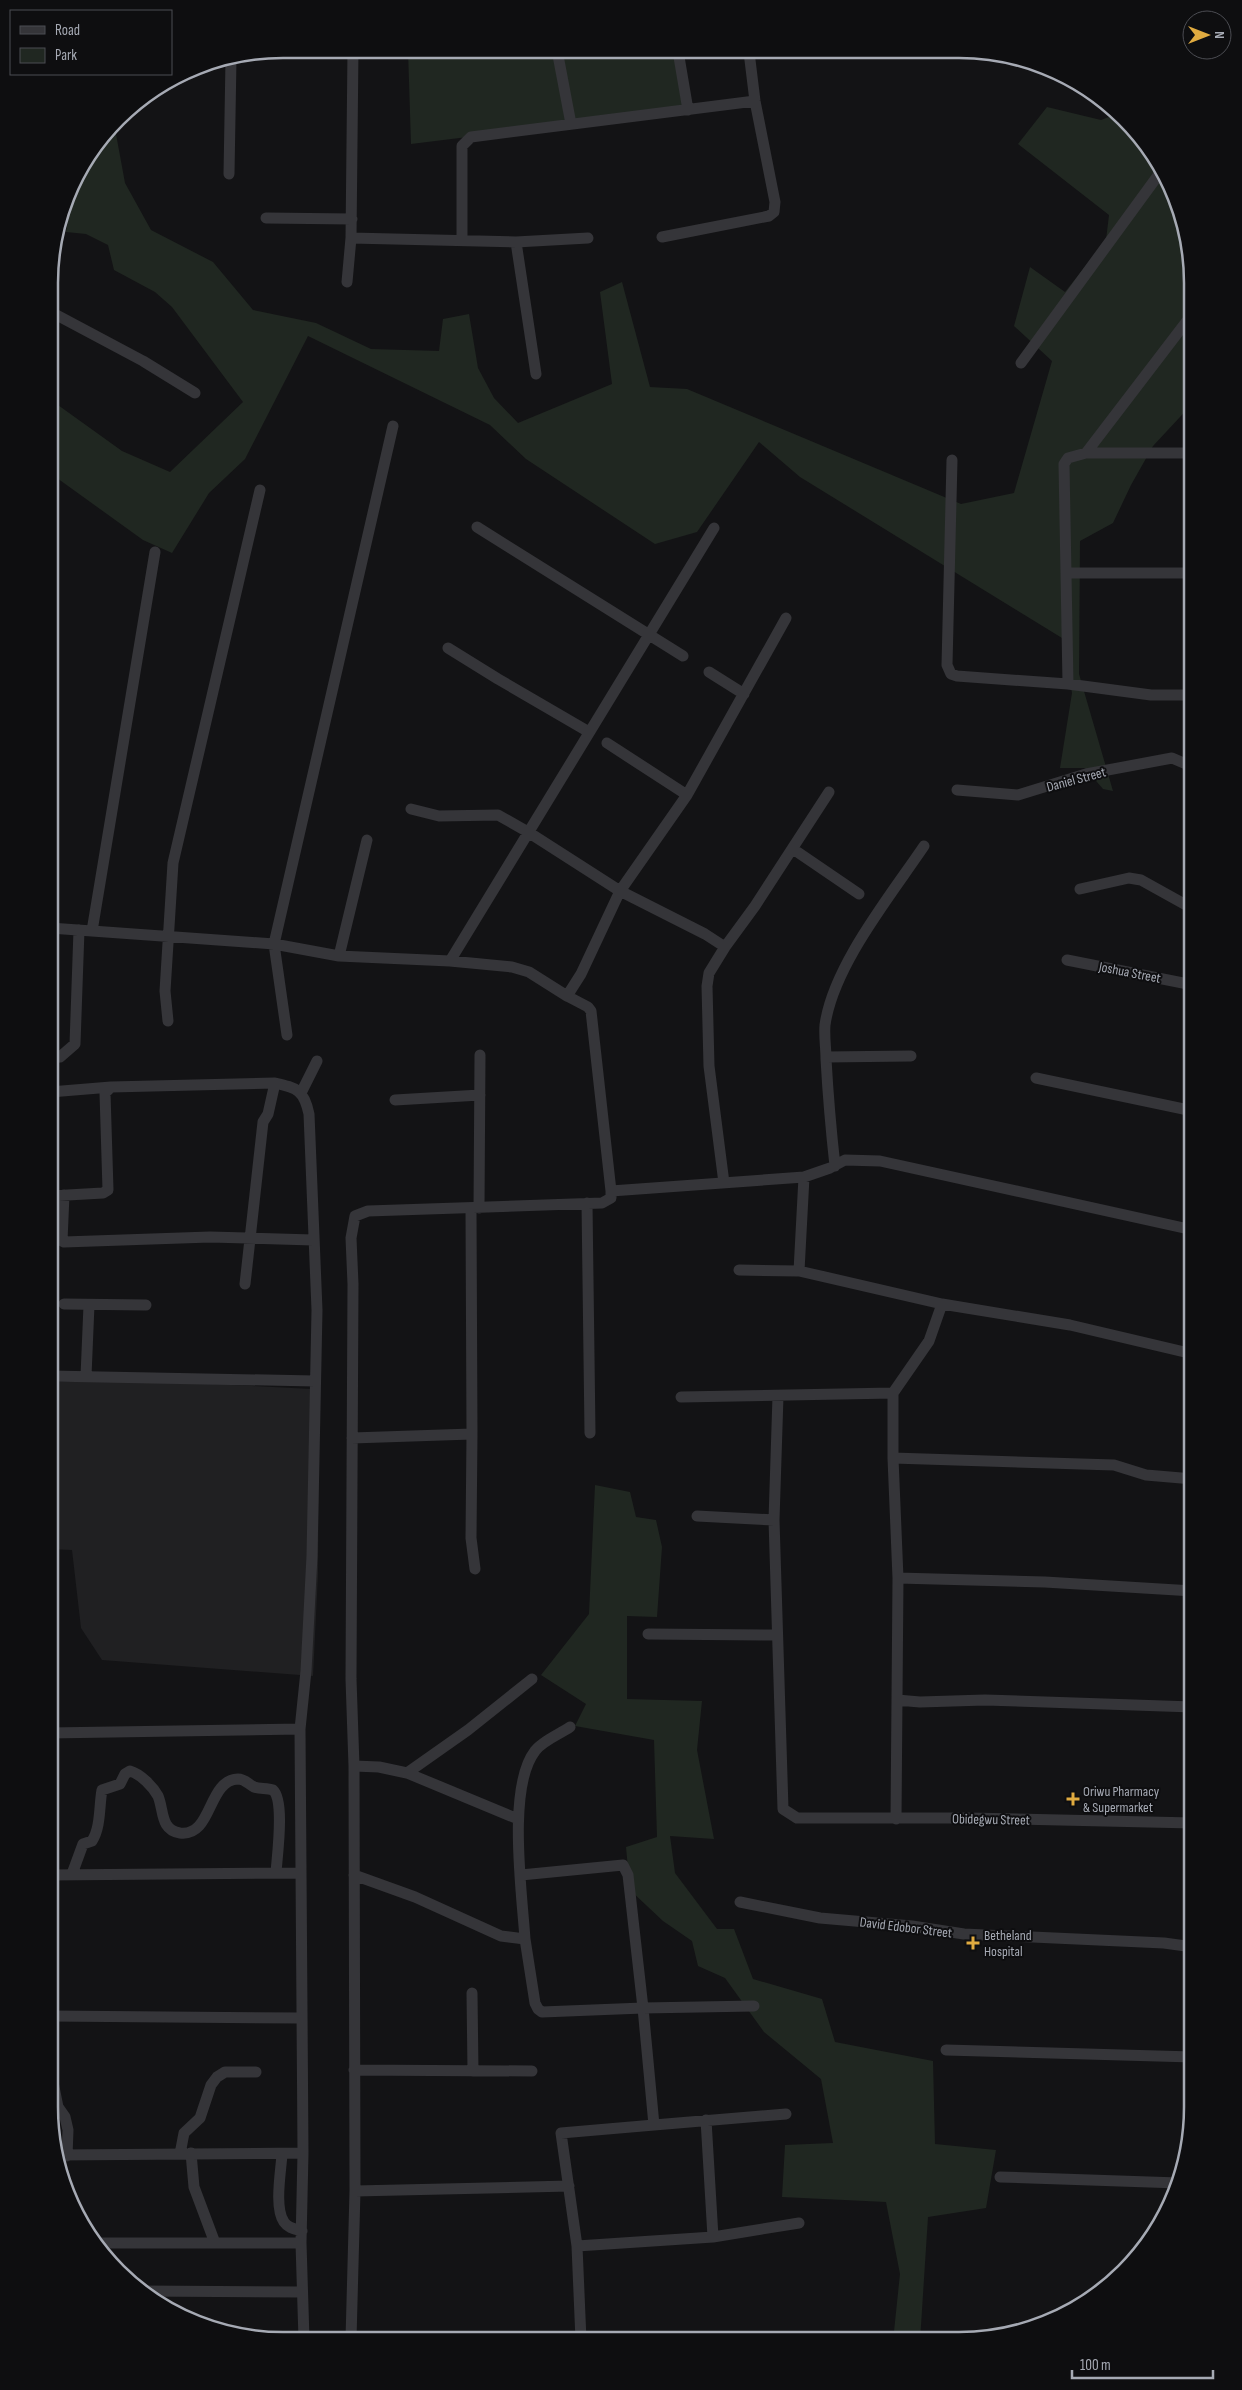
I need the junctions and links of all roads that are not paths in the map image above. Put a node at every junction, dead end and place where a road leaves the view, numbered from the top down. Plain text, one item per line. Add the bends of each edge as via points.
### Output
1 (353, 58) edge
2 (559, 58) edge
3 (679, 58) edge
4 (750, 58) edge
5 (231, 64) edge
6 (754, 101) junction
7 (688, 110) junction
8 (571, 124) junction
9 (229, 174) dead end
10 (1157, 176) edge
11 (266, 218) dead end
12 (352, 219) junction
13 (662, 237) dead end
14 (351, 238) junction
15 (588, 238) dead end
16 (462, 240) junction
17 (516, 242) junction
18 (347, 282) dead end
19 (58, 316) edge
20 (1184, 325) edge
21 (1021, 363) dead end
22 (536, 374) dead end
23 (195, 393) dead end
24 (394, 426) dead end
25 (1086, 453) junction
26 (1184, 453) edge
27 (952, 460) dead end
28 (260, 490) dead end
29 (477, 527) dead end
30 (714, 528) dead end
31 (155, 552) dead end
32 (1066, 573) junction
33 (1184, 573) edge
34 (786, 618) dead end
35 (649, 633) junction
36 (448, 648) dead end
37 (683, 656) dead end
38 (709, 672) dead end
39 (1068, 684) junction
40 (744, 694) junction
41 (1184, 695) edge
42 (590, 732) junction
43 (608, 743) dead end
44 (1184, 763) edge
45 (957, 790) dead end
46 (828, 792) dead end
47 (687, 795) junction
48 (411, 809) dead end
49 (528, 832) junction
50 (367, 840) dead end
51 (924, 846) dead end
52 (793, 849) junction
53 (1080, 889) dead end
54 (620, 892) junction
55 (859, 894) dead end
56 (1184, 902) edge
57 (58, 929) edge
58 (78, 930) junction
59 (92, 931) junction
60 (167, 938) junction
61 (274, 944) junction
62 (725, 946) junction
63 (339, 956) junction
64 (1068, 960) dead end
65 (450, 961) junction
66 (1184, 983) edge
67 (567, 996) junction
68 (168, 1021) dead end
69 (287, 1035) dead end
70 (480, 1055) dead end
71 (911, 1056) dead end
72 (58, 1057) edge
73 (826, 1057) junction
74 (317, 1061) dead end
75 (1036, 1078) dead end
76 (275, 1083) junction
77 (111, 1087) junction
78 (58, 1091) edge
79 (302, 1093) junction
80 (480, 1095) junction
81 (395, 1100) dead end
82 (1184, 1109) edge
83 (835, 1166) junction
84 (804, 1177) junction
85 (724, 1184) junction
86 (611, 1191) junction
87 (58, 1195) edge
88 (64, 1195) junction
89 (587, 1203) junction
90 (475, 1208) junction
91 (1184, 1228) edge
92 (251, 1236) junction
93 (313, 1240) junction
94 (739, 1270) dead end
95 (798, 1271) junction
96 (245, 1284) dead end
97 (64, 1304) dead end
98 (942, 1304) junction
99 (88, 1305) junction
100 (146, 1305) dead end
101 (1184, 1351) edge
102 (58, 1376) edge
103 (86, 1376) junction
104 (315, 1381) junction
105 (894, 1393) junction
106 (778, 1396) junction
107 (681, 1397) dead end
108 (590, 1433) dead end
109 (472, 1434) junction
110 (352, 1438) junction
111 (893, 1458) junction
112 (1184, 1478) edge
113 (698, 1516) dead end
114 (774, 1520) junction
115 (475, 1569) dead end
116 (898, 1578) junction
117 (1184, 1590) edge
118 (648, 1634) dead end
119 (776, 1635) junction
120 (532, 1679) dead end
121 (897, 1700) junction
122 (1184, 1707) edge
123 (570, 1727) dead end
124 (300, 1729) junction
125 (58, 1733) edge
126 (354, 1766) junction
127 (407, 1773) junction
128 (518, 1819) junction
129 (896, 1819) junction
130 (1184, 1824) edge
131 (276, 1873) junction
132 (300, 1873) junction
133 (72, 1874) junction
134 (58, 1875) edge
135 (354, 1875) junction
136 (522, 1875) junction
137 (740, 1902) dead end
138 (525, 1939) junction
139 (1184, 1946) edge
140 (472, 1993) dead end
141 (754, 2006) dead end
142 (643, 2008) junction
143 (58, 2016) edge
144 (301, 2018) junction
145 (946, 2050) dead end
146 (1184, 2057) edge
147 (354, 2070) junction
148 (473, 2071) junction
149 (532, 2071) dead end
150 (256, 2072) dead end
151 (58, 2107) edge
152 (786, 2114) dead end
153 (706, 2120) junction
154 (654, 2124) junction
155 (63, 2154) edge
156 (185, 2154) junction
157 (282, 2154) junction
158 (303, 2154) junction
159 (63, 2156) edge
160 (1000, 2177) dead end
161 (1172, 2183) edge
162 (569, 2186) junction
163 (355, 2191) junction
164 (799, 2223) dead end
165 (301, 2237) junction
166 (713, 2237) junction
167 (215, 2242) junction
168 (103, 2243) edge
169 (576, 2246) junction
170 (153, 2291) edge
171 (301, 2292) junction
172 (304, 2332) edge
173 (351, 2332) edge
174 (581, 2332) edge

1 - 12 street
2 - 8 street
3 - 7 street
4 - 6 street
5 - 9 street
6 - 7 street
6 - 13 street via 775,202 772,214
7 - 8 street
8 - 16 street via 466,140 462,146
10 - 21 street
11 - 12 street
12 - 14 street
14 - 16 street
14 - 18 street
15 - 17 street
16 - 17 street
17 - 22 street
19 - 23 street via 144,361
20 - 25 street
24 - 61 street
25 - 26 street
25 - 32 street via 1068,458 1064,464
27 - 39 street via 948,670 956,676
28 - 60 street via 173,863
29 - 35 street
30 - 35 street
31 - 59 street
32 - 33 street
32 - 39 street
34 - 40 street
35 - 37 street
35 - 42 street
36 - 42 street
38 - 40 street
39 - 41 street via 1151,695
40 - 47 street
42 - 49 street
43 - 47 street
44 - 45 street, Daniel Street via 1172,758 1086,774 1018,795
46 - 52 street
47 - 54 street
48 - 49 street via 439,816 498,815
49 - 54 street
49 - 65 street
50 - 63 street
51 - 73 street via 867,930 839,981 825,1027
52 - 55 street
52 - 62 street
53 - 56 street via 1129,878 1141,880
54 - 62 street
54 - 67 street
57 - 58 street
58 - 59 street
58 - 72 street via 75,1044
59 - 60 street
60 - 61 street
60 - 68 street via 165,991
61 - 63 street
61 - 69 street
62 - 85 street via 709,973 707,986 708,1066
63 - 65 street
64 - 66 street, Joshua Street
65 - 67 street via 512,967 529,972
67 - 86 street via 591,1011
70 - 80 street
71 - 73 street
73 - 83 street
74 - 79 street
75 - 82 street
76 - 77 street
76 - 79 street via 293,1087
76 - 92 street via 263,1122
77 - 78 street
77 - 88 street via 105,1093 108,1190
79 - 93 street via 309,1114
80 - 81 street
80 - 90 street
83 - 84 street
83 - 91 street via 845,1160 880,1161
84 - 85 street
84 - 95 street
85 - 86 street
86 - 89 street via 611,1198 607,1200
87 - 88 street
88 - 92 street via 64,1242
89 - 90 street
89 - 108 street
90 - 109 street
90 - 110 street via 363,1212 355,1216 351,1238
92 - 93 street
92 - 96 street
93 - 104 street via 317,1310
94 - 95 street
95 - 98 street
97 - 99 street
98 - 101 street via 1070,1325
98 - 105 street via 929,1341
99 - 100 street
99 - 103 street
102 - 103 street
103 - 104 street
104 - 124 street via 312,1556
105 - 106 street
105 - 111 street
106 - 107 street
106 - 114 street
109 - 110 street
109 - 115 street via 471,1538
110 - 126 street
111 - 112 street via 1114,1464 1146,1474
111 - 116 street
113 - 114 street
114 - 119 street
116 - 117 street
116 - 121 street
118 - 119 street
119 - 129 street, Obidegwu Street via 783,1809 790,1816 806,1818
120 - 127 street
121 - 122 street
121 - 129 street
123 - 128 street via 536,1750 526,1768
124 - 125 street
124 - 132 street
126 - 127 street
126 - 135 street
127 - 128 street
128 - 136 street
129 - 130 street, Obidegwu Street
131 - 132 street
131 - 133 street
131 - 133 street via 279,1807 278,1795 273,1790 253,1786 241,1779 231,1780 221,1788 208,1814 195,1829 180,1833 171,1830 162,1817 157,1794 138,1774 130,1771 124,1774 120,1784 102,1790 102,1811 94,1837 80,1848
132 - 144 street
133 - 134 street
135 - 138 street via 415,1897 501,1936
135 - 147 street
136 - 138 street
136 - 142 street via 624,1865 628,1875
137 - 139 street, David Edobor Street via 820,1918 964,1934
138 - 142 street via 535,2003 542,2012
140 - 148 street
141 - 142 street
142 - 154 street
143 - 144 street
144 - 158 street
145 - 146 street
147 - 148 street
147 - 163 street
148 - 149 street
150 - 156 street via 225,2072 217,2077 200,2118 184,2133
151 - 155 street via 68,2130
152 - 153 street
153 - 154 street
153 - 166 street
154 - 162 street via 561,2133
156 - 157 street
156 - 159 street
156 - 167 street
157 - 158 street
157 - 165 street via 280,2211 285,2223
158 - 165 street
160 - 161 street
162 - 163 street
162 - 169 street
163 - 173 street
164 - 166 street
165 - 167 street
165 - 171 street
166 - 169 street
167 - 168 street
169 - 174 street
170 - 171 street
171 - 172 street

